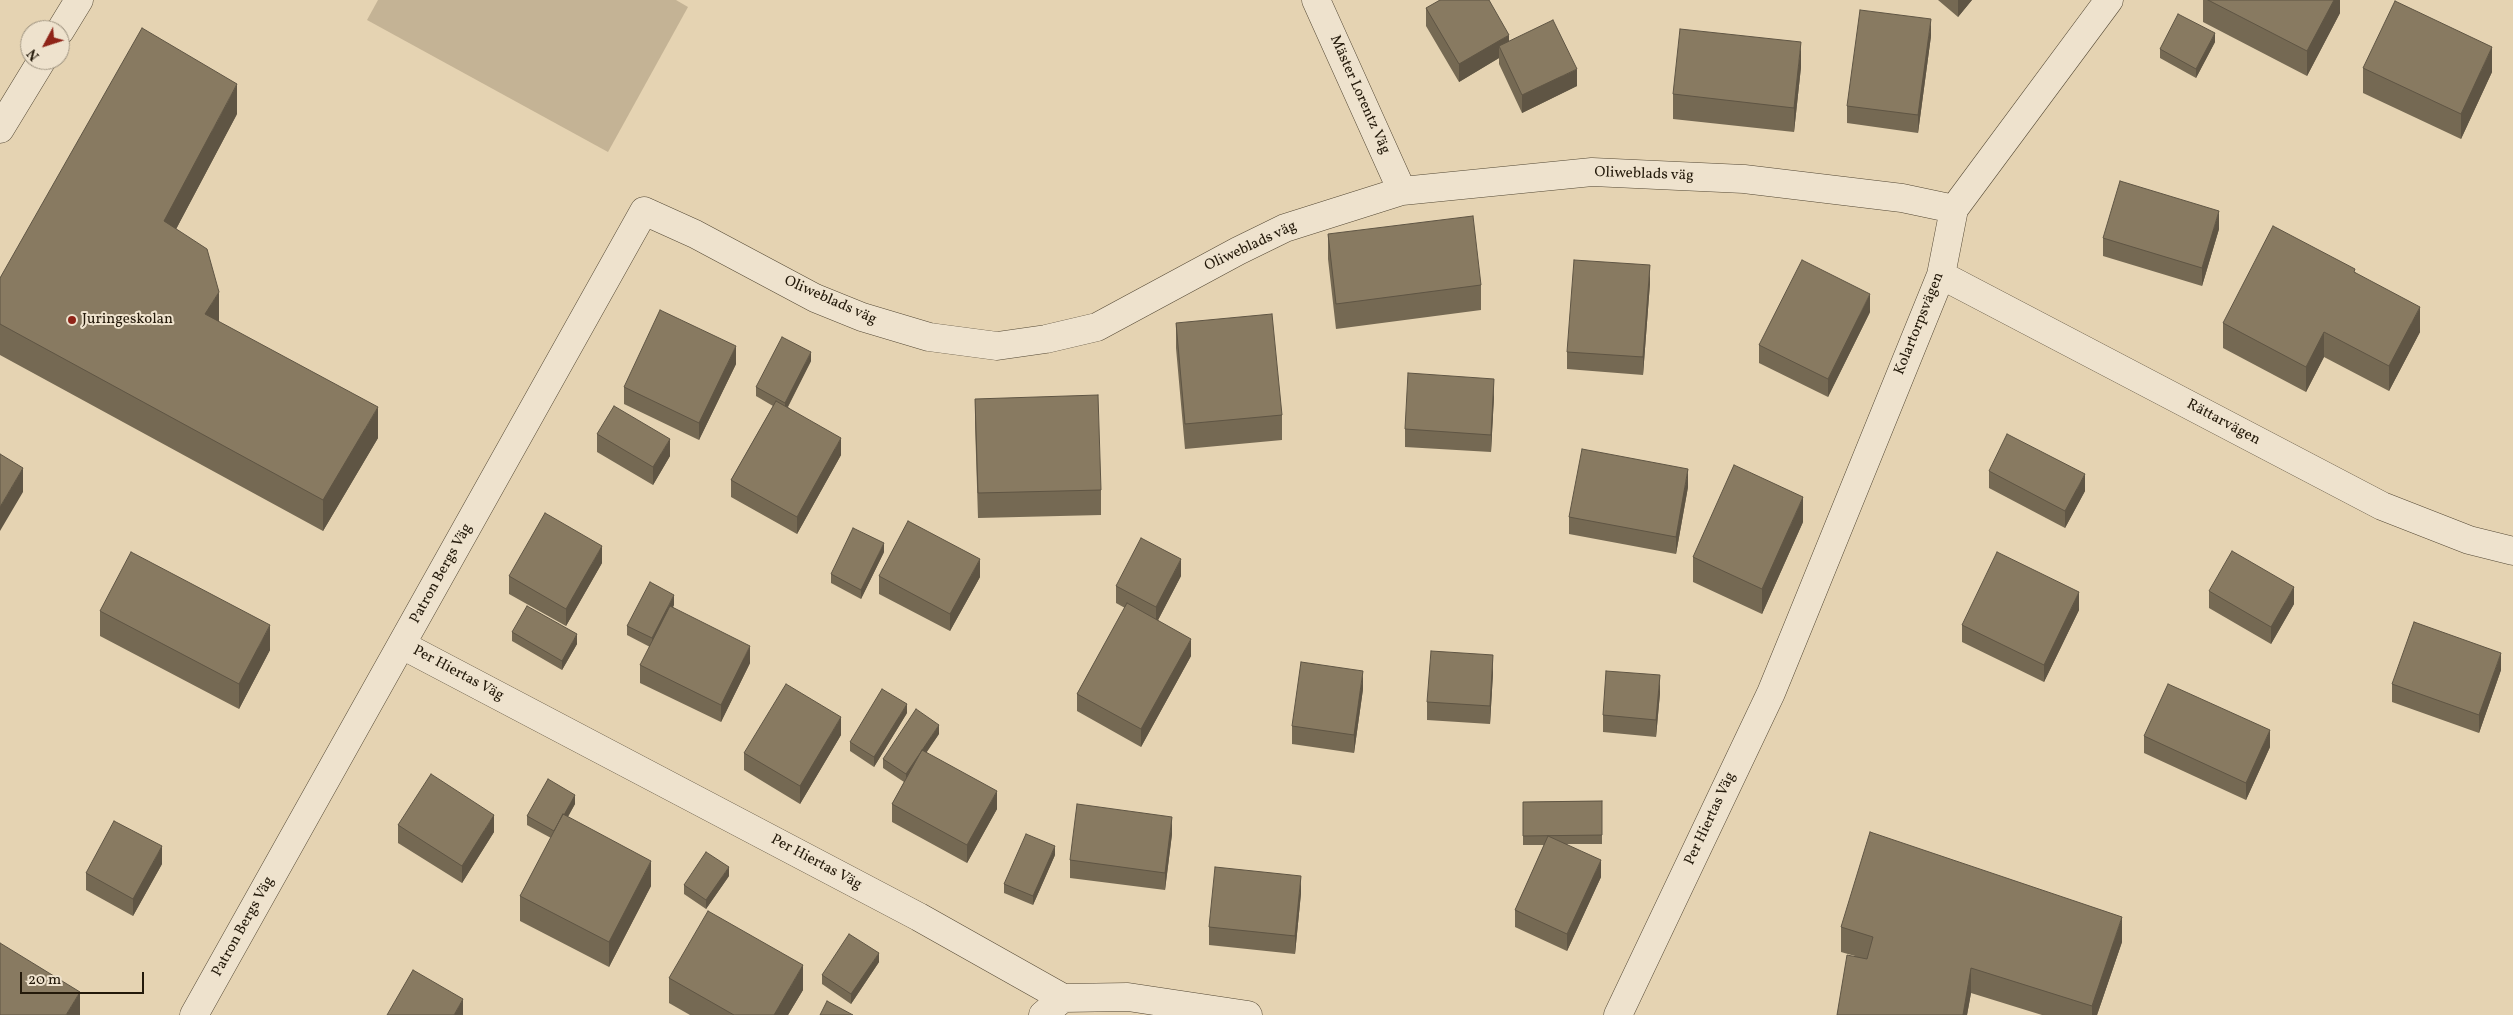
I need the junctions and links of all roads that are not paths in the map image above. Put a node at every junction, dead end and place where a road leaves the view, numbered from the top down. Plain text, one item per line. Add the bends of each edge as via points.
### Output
1 (79, 0) edge
2 (1316, 0) edge
3 (2109, 0) edge
4 (67, 20) edge
5 (36, 70) edge
6 (0, 129) edge
7 (1402, 191) junction
8 (1954, 209) junction
9 (644, 211) joint
10 (1941, 275) junction
11 (2513, 551) edge
12 (1800, 622) joint
13 (402, 645) junction
14 (1063, 998) junction
15 (194, 1015) edge
16 (1042, 1015) edge
17 (1248, 1015) edge
18 (1618, 1015) edge

1 - 4 street
2 - 7 street, Mäster Lorentz Väg
3 - 8 street, Kolartorpsvägen
5 - 6 street
7 - 8 street, Oliweblads väg via 1592,172 1744,179 1902,198
7 - 9 street, Oliweblads väg via 1285,228 1098,327 997,346 928,338 862,318 815,298 695,234
8 - 10 street, Kolartorpsvägen
9 - 13 street, Patron Bergs Väg
10 - 11 street, Rättarvägen via 2382,506 2469,540
10 - 12 street, Kolartorpsvägen
12 - 18 street, Per Hiertas Väg via 1771,693
13 - 14 street, Per Hiertas Väg via 919,917
13 - 15 street, Patron Bergs Väg
14 - 16 street
14 - 17 street, Per Hiertas Väg via 1128,998

